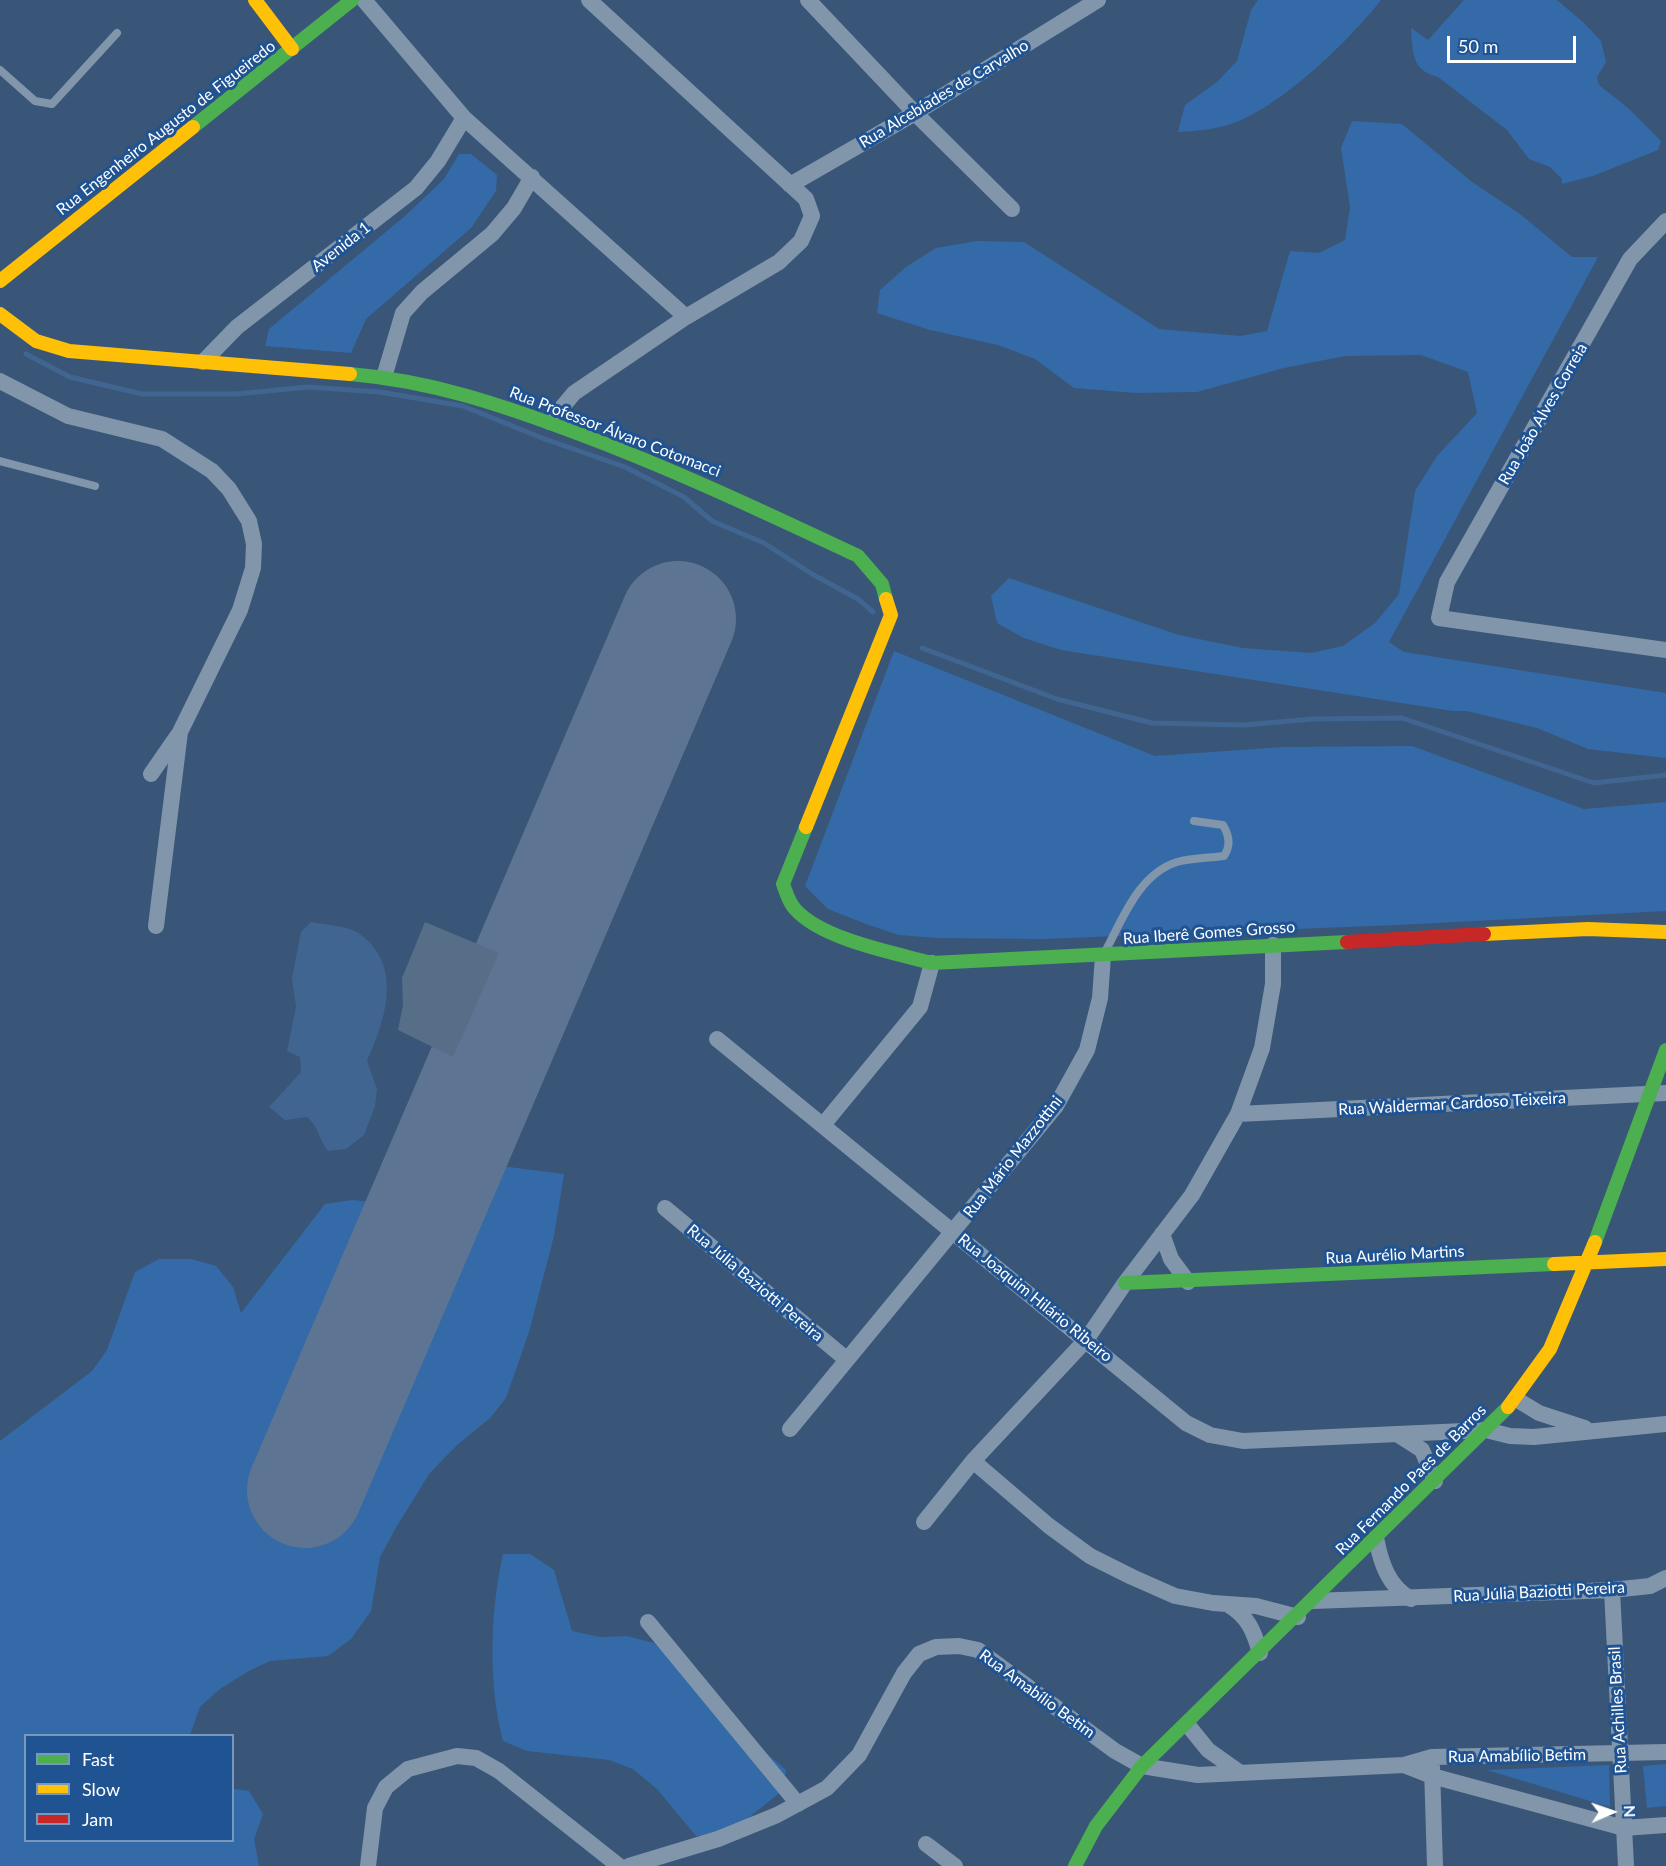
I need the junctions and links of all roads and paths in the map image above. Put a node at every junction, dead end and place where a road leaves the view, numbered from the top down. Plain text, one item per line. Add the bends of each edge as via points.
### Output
1 (255, 0) edge
2 (352, 0) edge
3 (364, 0) edge
4 (589, 0) edge
5 (808, 0) edge
6 (1098, 0) edge
7 (117, 33) dead end
8 (292, 49) junction
9 (0, 70) edge
10 (915, 113) junction
11 (464, 118) junction
12 (532, 177) junction
13 (790, 185) junction
14 (1012, 209) dead end
15 (1666, 221) edge
16 (0, 281) edge
17 (0, 314) edge
18 (686, 317) junction
19 (203, 362) junction
20 (384, 377) junction
21 (0, 381) edge
22 (550, 422) junction
23 (0, 461) edge
24 (94, 486) dead end
25 (1666, 650) edge
26 (180, 732) junction
27 (150, 774) dead end
28 (1194, 821) dead end
29 (783, 884) joint
30 (156, 926) dead end
31 (1666, 932) edge
32 (1273, 945) junction
33 (1103, 956) junction
34 (932, 963) junction
35 (717, 1039) dead end
36 (1666, 1050) edge
37 (1648, 1094) junction
38 (1666, 1094) edge
39 (1238, 1114) junction
40 (824, 1125) junction
41 (665, 1208) dead end
42 (953, 1232) junction
43 (1162, 1234) junction
44 (1666, 1259) edge
45 (1587, 1262) junction
46 (1125, 1282) junction
47 (1188, 1282) junction
48 (1086, 1340) junction
49 (846, 1359) junction
50 (1516, 1399) junction
51 (1666, 1424) edge
52 (790, 1429) dead end
53 (1486, 1430) junction
54 (1592, 1430) junction
55 (1396, 1433) junction
56 (973, 1461) junction
57 (1435, 1481) junction
58 (924, 1522) dead end
59 (1376, 1538) junction
60 (1666, 1578) edge
61 (1612, 1590) junction
62 (1411, 1599) junction
63 (1314, 1601) junction
64 (1227, 1603) junction
65 (1298, 1617) junction
66 (648, 1622) dead end
67 (1260, 1653) junction
68 (1187, 1724) junction
69 (1666, 1752) edge
70 (1621, 1754) junction
71 (1432, 1758) junction
72 (1404, 1765) junction
73 (1142, 1766) junction
74 (1239, 1772) junction
75 (1432, 1776) junction
76 (798, 1804) junction
77 (1666, 1826) edge
78 (1624, 1828) junction
79 (926, 1844) dead end
80 (368, 1866) edge
81 (619, 1866) edge
82 (629, 1866) edge
83 (955, 1866) edge
84 (1075, 1866) edge
85 (1436, 1866) edge
86 (1626, 1866) edge

1 - 8 street
2 - 8 street, Rua Engenheiro Augusto de Figueiredo
3 - 11 street
4 - 13 street
5 - 10 street
6 - 10 street, Rua Alcebíades de Carvalho
7 - 9 lane via 52,104 35,101
8 - 16 street, Rua Engenheiro Augusto de Figueiredo
10 - 13 street, Rua Alcebíades de Carvalho
10 - 14 street
11 - 12 street
11 - 19 street, Avenida 1 via 416,188 237,327
12 - 18 street
12 - 20 street via 492,234 422,292 403,313
13 - 18 street via 806,199 813,216 801,240 779,262
15 - 25 street, Rua João Alves Correia via 1630,259 1448,582 1439,618
17 - 19 street, Rua Professor Álvaro Cotomacci via 36,341 69,351
18 - 22 street via 574,393
19 - 20 street, Rua Professor Álvaro Cotomacci
20 - 22 street, Rua Professor Álvaro Cotomacci via 437,386
21 - 26 street via 68,416 162,439 212,471 249,521 254,544 253,568 240,610
22 - 29 street, Rua Professor Álvaro Cotomacci via 727,494 858,556 882,584 891,615
23 - 24 lane
26 - 27 street
26 - 30 street
28 - 33 lane, Rua Mário Mazzottini via 1223,825 1228,832 1224,856 1177,862 1154,875 1136,894
29 - 34 street, Rua Iberê Gomes Grosso via 794,909 824,930
31 - 32 street, Rua Iberê Gomes Grosso via 1588,929
32 - 33 street, Rua Iberê Gomes Grosso
32 - 39 street via 1273,984 1262,1048
33 - 34 street, Rua Iberê Gomes Grosso
33 - 42 street, Rua Mário Mazzottini via 1100,998 1087,1050 1056,1106
34 - 40 street via 920,1007
35 - 40 street, Rua Joaquim Hilário Ribeiro
36 - 37 street, Rua Fernando Paes de Barros
37 - 38 street, Rua Waldermar Cardoso Teixeira
37 - 39 street, Rua Waldermar Cardoso Teixeira
37 - 45 street, Rua Fernando Paes de Barros
39 - 43 street via 1192,1195
40 - 42 street, Rua Joaquim Hilário Ribeiro
41 - 49 street, Rua Júlia Baziotti Pereira
42 - 48 street, Rua Joaquim Hilário Ribeiro
42 - 49 street, Rua Mário Mazzottini
43 - 46 street
43 - 47 street via 1171,1259
44 - 45 street, Rua Aurélio Martins
45 - 47 street, Rua Aurélio Martins
45 - 50 street, Rua Fernando Paes de Barros via 1550,1349
46 - 47 street, Rua Aurélio Martins
46 - 48 street
48 - 55 street, Rua Joaquim Hilário Ribeiro via 1186,1423 1210,1435 1243,1441
48 - 56 street
49 - 52 street, Rua Mário Mazzottini
50 - 53 street, Rua Fernando Paes de Barros
50 - 54 street, Rua Joaquim Hilário Ribeiro via 1539,1413
51 - 54 street, Rua Joaquim Hilário Ribeiro
53 - 54 street, Rua Joaquim Hilário Ribeiro via 1534,1437
53 - 55 street, Rua Joaquim Hilário Ribeiro
53 - 57 street, Rua Fernando Paes de Barros
55 - 57 street via 1422,1450
56 - 58 street
56 - 64 street via 1090,1556 1175,1596
57 - 59 street, Rua Fernando Paes de Barros
59 - 62 street via 1381,1563 1391,1582
59 - 63 street, Rua Fernando Paes de Barros
60 - 61 street, Rua Júlia Baziotti Pereira via 1650,1586
61 - 62 street, Rua Júlia Baziotti Pereira
61 - 70 street, Rua Achilles Brasil
62 - 63 street, Rua Júlia Baziotti Pereira
63 - 65 street, Rua Fernando Paes de Barros
64 - 65 street
64 - 67 street via 1250,1624
65 - 67 street, Rua Fernando Paes de Barros
66 - 76 street
67 - 68 street, Rua Fernando Paes de Barros
68 - 73 street, Rua Fernando Paes de Barros
68 - 74 street via 1208,1750
69 - 70 street, Rua Amabílio Betim
70 - 71 street, Rua Amabílio Betim
70 - 78 street, Rua Achilles Brasil
71 - 72 street, Rua Amabílio Betim
71 - 75 street
72 - 74 street, Rua Amabílio Betim
72 - 75 street, Rua Amabílio Betim
73 - 74 street, Rua Amabílio Betim via 1198,1775
73 - 76 street, Rua Amabílio Betim via 978,1650 936,1647 920,1654 904,1673 859,1755 827,1788
73 - 84 street, Rua Fernando Paes de Barros via 1096,1826
75 - 78 street, Rua Amabílio Betim
75 - 85 street
76 - 82 street, Rua Amabílio Betim via 718,1839
77 - 78 street, Rua Amabílio Betim
78 - 86 street, Rua Achilles Brasil
79 - 83 street
80 - 81 street via 375,1808 386,1787 408,1769 457,1756 476,1758 499,1771

